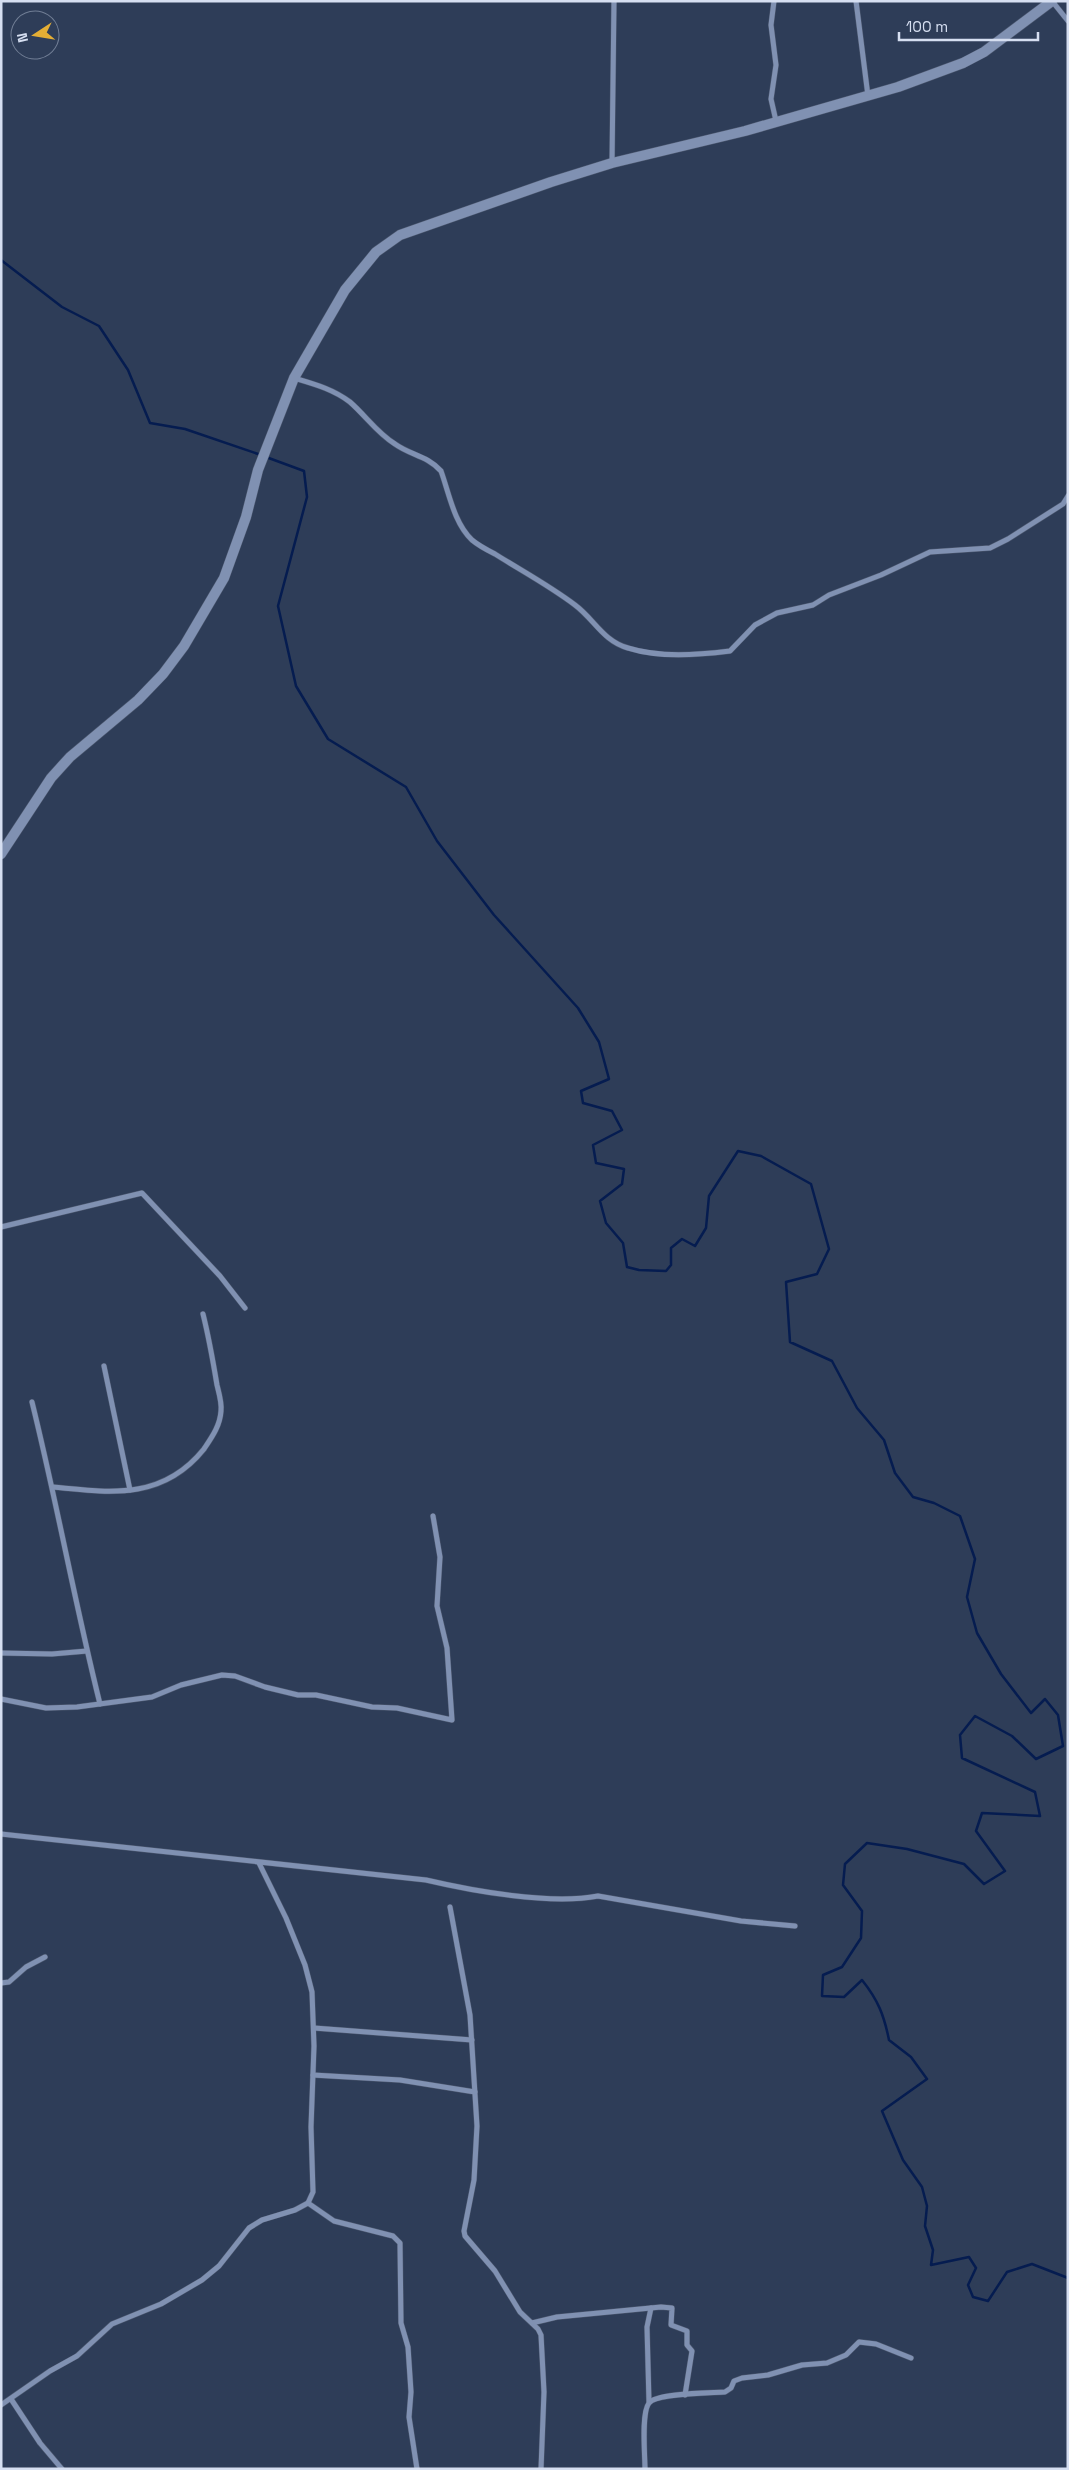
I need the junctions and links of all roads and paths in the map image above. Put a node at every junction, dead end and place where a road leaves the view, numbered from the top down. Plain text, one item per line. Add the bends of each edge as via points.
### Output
1 (614, 1) edge
2 (774, 1) edge
3 (856, 1) edge
4 (1052, 1) edge
5 (1068, 21) edge
6 (868, 96) junction
7 (776, 121) junction
8 (612, 163) junction
9 (294, 378) junction
10 (1068, 496) edge
11 (1, 854) edge
12 (1, 1227) edge
13 (245, 1308) dead end
14 (203, 1314) dead end
15 (104, 1366) dead end
16 (32, 1402) dead end
17 (53, 1487) junction
18 (130, 1490) junction
19 (433, 1516) dead end
20 (87, 1651) junction
21 (1, 1654) edge
22 (1, 1699) edge
23 (100, 1704) junction
24 (1, 1834) edge
25 (259, 1863) junction
26 (450, 1908) dead end
27 (795, 1926) dead end
28 (44, 1957) dead end
29 (1, 1983) edge
30 (314, 2028) junction
31 (472, 2040) junction
32 (313, 2075) junction
33 (475, 2092) junction
34 (308, 2203) junction
35 (651, 2308) junction
36 (532, 2323) junction
37 (911, 2358) dead end
38 (685, 2395) junction
39 (11, 2399) junction
40 (649, 2402) junction
41 (1, 2406) edge
42 (62, 2469) edge
43 (418, 2469) edge
44 (541, 2469) edge
45 (644, 2469) edge

1 - 8 street
2 - 7 street via 771,25 776,65 771,100
3 - 6 street
4 - 5 street
4 - 6 street via 984,52 963,63
6 - 7 street
7 - 8 street
8 - 9 street via 400,235 376,252 356,276
9 - 10 street via 328,388 350,403 396,446 436,465 441,471 458,522 472,540 556,591 578,607 597,630 612,641 642,652 730,652 755,625 777,613 813,605 829,595 930,552 990,548 1063,504
9 - 11 street via 258,470 246,517 224,578 184,646 138,700 70,757 51,778
12 - 13 street via 142,1192 220,1276
14 - 18 street via 213,1351 222,1410 214,1436 170,1480
15 - 18 street
16 - 17 street
17 - 18 street via 98,1492
17 - 20 street
19 - 23 street via 440,1557 437,1606 446,1648 452,1720 397,1708 372,1707 265,1688 222,1674 152,1697
20 - 21 street
20 - 23 street
22 - 23 street via 46,1708
24 - 25 street
25 - 27 street via 426,1880 482,1892 578,1899 598,1896 741,1921
25 - 30 street via 305,1965 314,2005
26 - 31 street
28 - 29 street via 9,1982
30 - 31 street
30 - 32 street
31 - 33 street
32 - 33 street via 400,2080
32 - 34 street via 314,2192
33 - 36 street via 474,2180 465,2236 495,2271 520,2312
34 - 39 street via 249,2228 219,2266 202,2280 161,2304 112,2324 77,2356
34 - 43 street via 334,2221 392,2236 400,2243 401,2316 408,2347 411,2397 409,2417
35 - 36 street via 557,2317
35 - 38 street via 672,2308 671,2325 688,2334 687,2345 692,2351
35 - 40 street via 647,2327
36 - 44 street via 541,2335 544,2362
37 - 38 street via 876,2344 859,2342 846,2355 827,2363 742,2378 734,2381 726,2392
38 - 40 street
39 - 41 street
39 - 42 street
40 - 45 street

